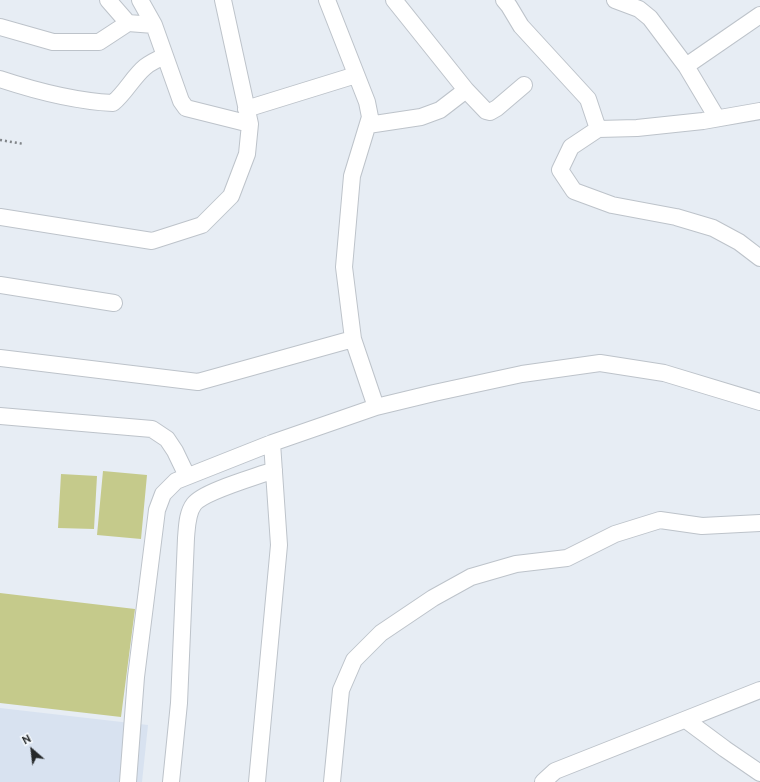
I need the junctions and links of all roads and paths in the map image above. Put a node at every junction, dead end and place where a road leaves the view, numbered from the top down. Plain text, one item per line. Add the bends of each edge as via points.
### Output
1 (108, 0) edge
2 (140, 0) edge
3 (223, 0) edge
4 (327, 0) edge
5 (394, 0) edge
6 (504, 0) edge
7 (615, 0) edge
8 (760, 15) edge
9 (128, 23) junction
10 (154, 26) junction
11 (0, 27) edge
12 (165, 56) junction
13 (686, 66) junction
14 (356, 75) junction
15 (0, 79) edge
16 (524, 85) dead end
17 (466, 90) junction
18 (760, 111) edge
19 (248, 117) junction
20 (717, 118) junction
21 (368, 125) junction
22 (598, 129) junction
23 (0, 140) edge
24 (24, 144) dead end
25 (0, 217) edge
26 (760, 258) edge
27 (0, 285) edge
28 (114, 303) dead end
29 (353, 339) junction
30 (0, 358) edge
31 (760, 402) edge
32 (376, 407) junction
33 (0, 416) edge
34 (272, 443) junction
35 (274, 470) junction
36 (187, 476) junction
37 (760, 523) edge
38 (760, 690) edge
39 (686, 720) junction
40 (760, 773) edge
41 (128, 782) edge
42 (171, 782) edge
43 (257, 782) edge
44 (332, 782) edge
45 (543, 782) edge

1 - 9 street
2 - 10 street
3 - 19 street
4 - 14 street
5 - 17 street
6 - 22 street via 521,26 588,100
7 - 13 street via 639,9 650,18
8 - 13 street
9 - 10 street
9 - 11 street via 99,42 53,42
10 - 12 street
12 - 15 street via 146,67 113,103 38,90
12 - 19 street via 181,101 186,108
13 - 20 street
14 - 19 street
14 - 21 street via 367,102 370,117
16 - 17 street via 490,112
17 - 21 street via 440,110 421,117
18 - 20 street
19 - 25 street via 247,154 231,196 202,225 152,241
20 - 22 street via 637,128
21 - 29 street via 352,176 344,267
22 - 26 street via 571,147 560,170 574,191 612,205 676,217 712,228
23 - 24 path
27 - 28 street
29 - 30 street via 198,382
29 - 32 street
31 - 32 street via 664,373 600,363 522,374
32 - 34 street
33 - 36 street via 152,429 167,439
34 - 35 street
34 - 36 street
35 - 42 street via 204,495 193,504 189,513 179,703
35 - 43 street via 280,545
36 - 41 street via 176,481 163,494 157,510 136,677
37 - 44 street via 702,526 660,520 614,534 566,558 516,564 471,577 433,598 381,633 354,660 341,690
38 - 39 street
39 - 40 street
39 - 45 street via 555,771

